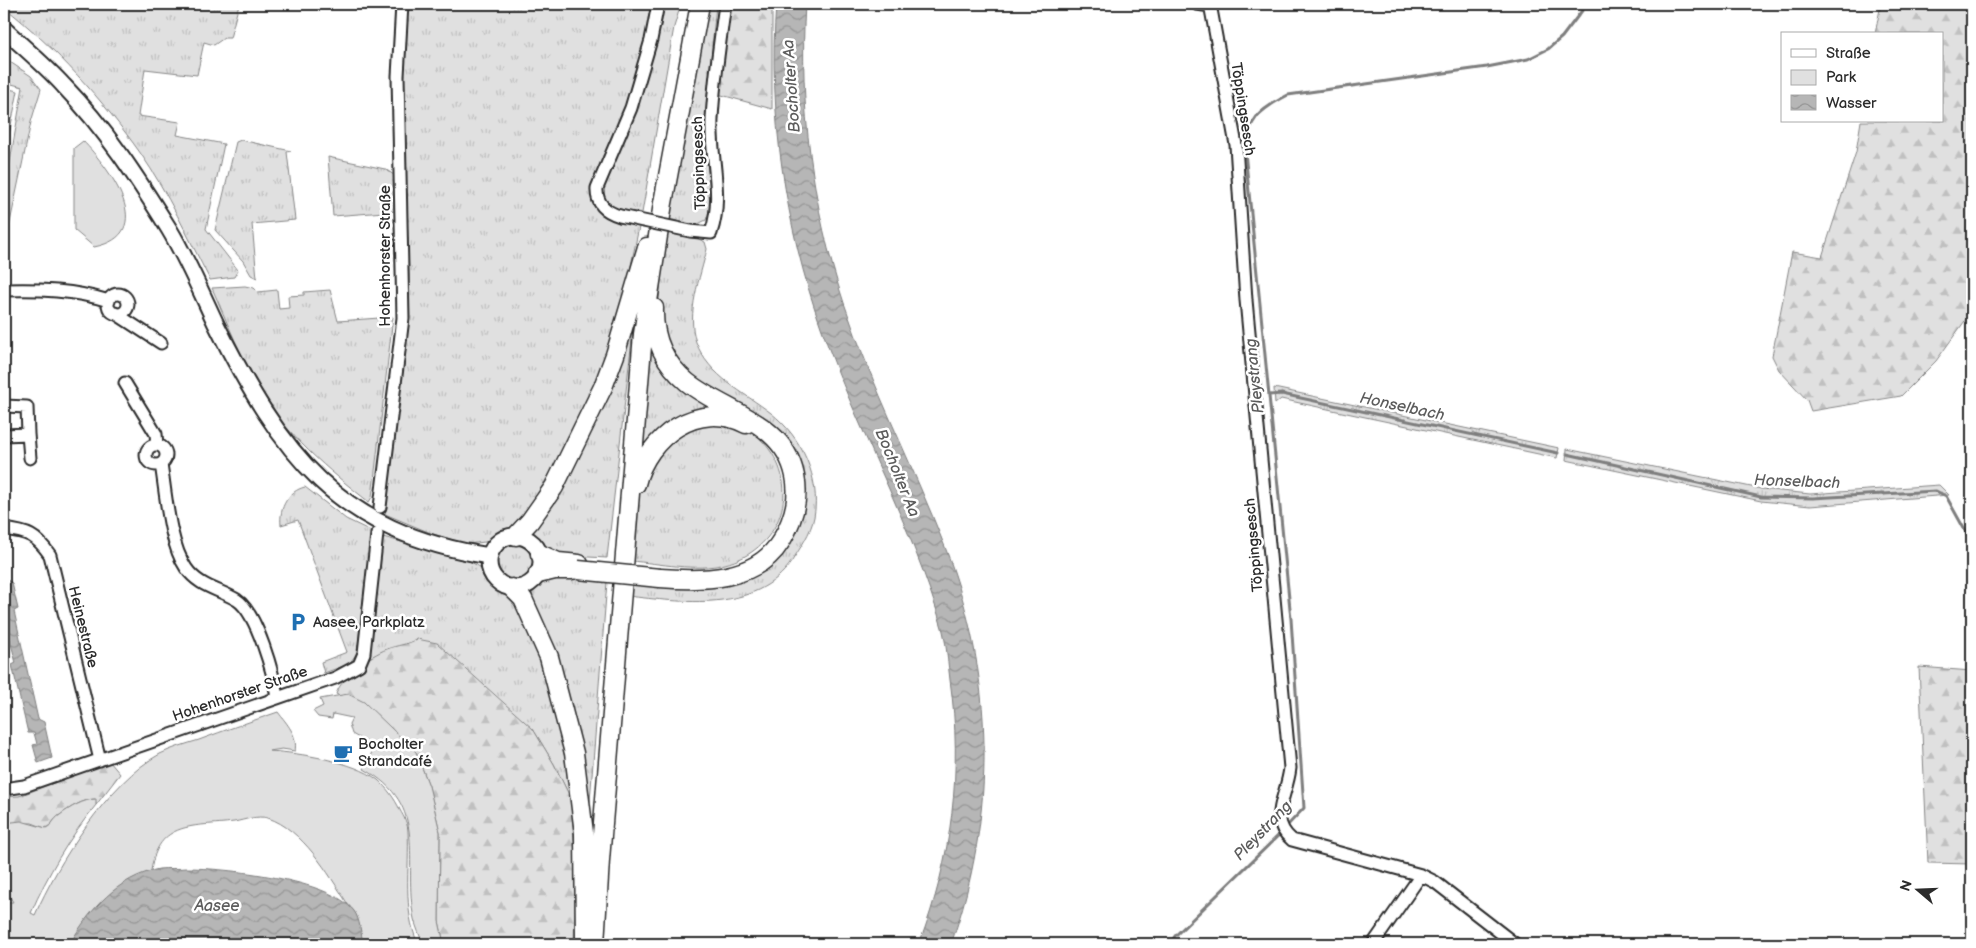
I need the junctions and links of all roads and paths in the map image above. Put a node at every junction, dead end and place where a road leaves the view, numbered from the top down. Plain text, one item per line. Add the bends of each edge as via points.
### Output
1 (402, 4) edge
2 (658, 4) edge
3 (690, 4) edge
4 (700, 4) edge
5 (725, 4) edge
6 (1198, 4) edge
7 (1210, 5) edge
8 (4, 29) edge
9 (663, 203) junction
10 (651, 234) junction
11 (4, 290) edge
12 (108, 301) junction
13 (115, 313) junction
14 (161, 343) dead end
15 (125, 383) dead end
16 (4, 406) edge
17 (4, 434) edge
18 (28, 434) junction
19 (30, 458) dead end
20 (380, 507) dead end
21 (4, 529) edge
22 (377, 534) dead end
23 (516, 536) junction
24 (540, 554) junction
25 (489, 556) junction
26 (623, 558) junction
27 (579, 567) junction
28 (538, 574) junction
29 (660, 574) junction
30 (512, 588) junction
31 (277, 698) junction
32 (100, 760) junction
33 (4, 789) edge
34 (1421, 876) junction
35 (585, 944) edge
36 (595, 944) edge
37 (1373, 944) edge
38 (1515, 944) edge

1 - 20 street, Hohenhorster Straße via 398,76 403,318
2 - 5 street, Töppingsesch, bridge via 631,108 597,188 598,200 603,207 620,216 711,234 718,188 712,119
3 - 10 highway via 669,111
4 - 9 highway
6 - 7 street, Töppingsesch
7 - 34 street, Töppingsesch via 1236,145 1246,300 1290,768 1278,820 1282,832 1292,840
8 - 25 main road via 65,86 122,156 170,231 260,406 298,458 349,503 400,533 460,552
9 - 26 highway via 642,334
9 - 29 highway via 654,296 658,345 687,382 771,434 793,468 797,488 796,509 788,529 777,547 760,564 716,578 690,580
10 - 23 highway via 603,387 554,486 530,522
10 - 35 highway via 636,334 605,655
11 - 12 street via 47,289 64,294 86,294
12 - 13 street
12 - 13 street via 116,294 127,300 126,309
13 - 14 street
15 - 31 street via 156,434 157,444 149,448 146,458 151,463 161,464 181,559 200,582 238,601 250,612 275,682
16 - 18 street via 27,407
17 - 18 street
18 - 19 street
21 - 32 street, Heinestraße via 39,540 50,555
22 - 31 street, Hohenhorster Straße via 360,665 335,678
23 - 24 main road via 531,541
23 - 25 main road via 496,544
24 - 27 highway
24 - 28 main road
25 - 30 main road via 491,574 504,586
26 - 29 highway via 639,473 648,452 664,436 680,425 702,418 722,417 756,430 775,446 788,469 787,514 768,547 755,557 714,572
26 - 36 highway
27 - 28 highway
27 - 29 highway, bridge
28 - 30 main road via 527,585
30 - 35 highway via 523,599 549,657 574,753 584,833
31 - 32 street, Hohenhorster Straße
32 - 33 street, Hohenhorster Straße via 24,786
34 - 37 street
34 - 38 street, Töppingsesch via 1435,882

